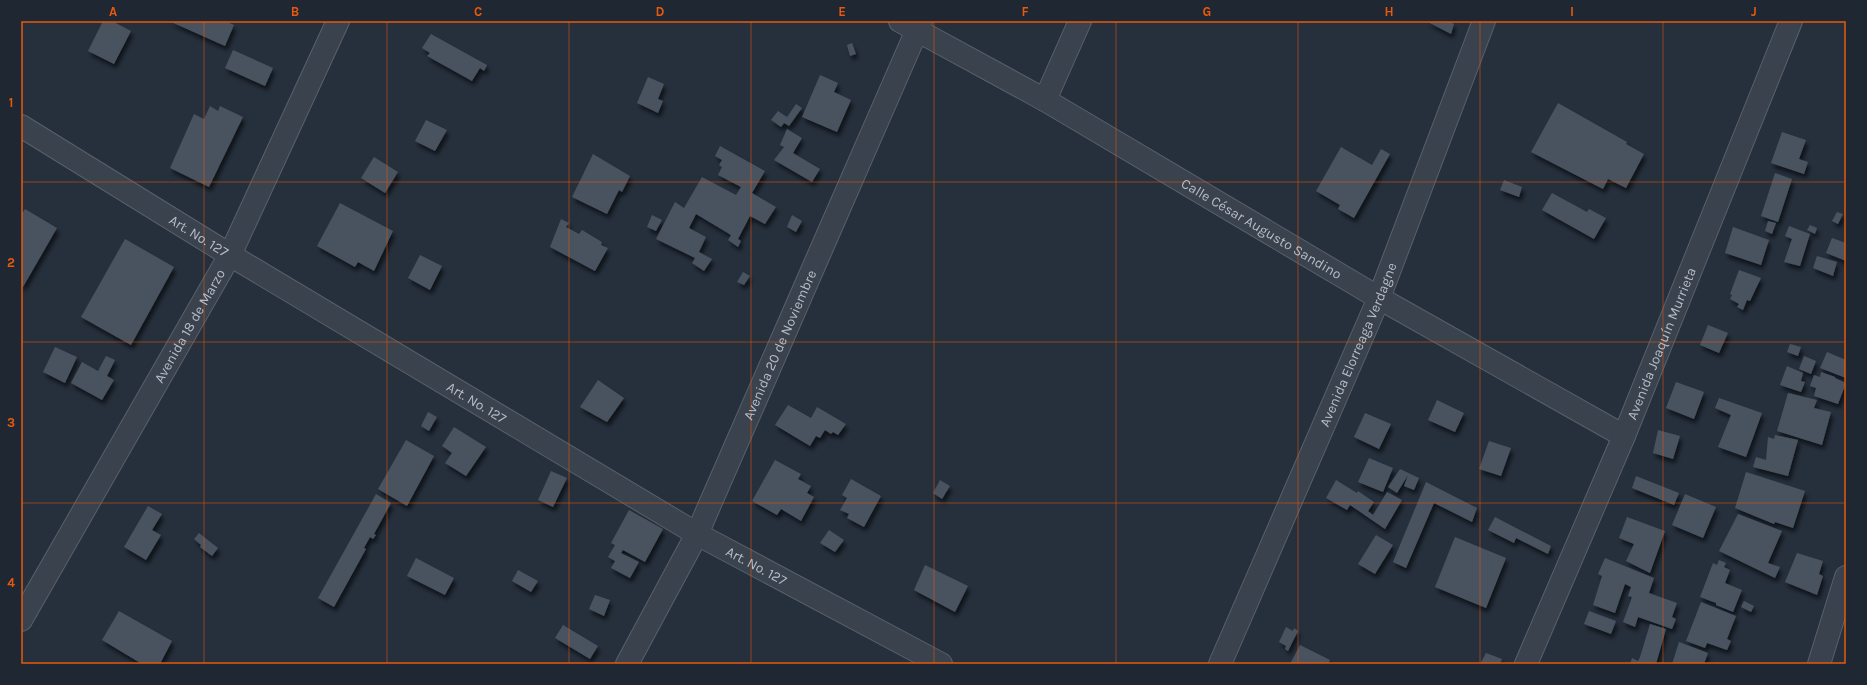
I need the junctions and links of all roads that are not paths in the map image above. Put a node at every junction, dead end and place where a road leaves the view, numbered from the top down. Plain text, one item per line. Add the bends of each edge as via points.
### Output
1 (338, 21) edge
2 (1080, 21) edge
3 (1484, 21) edge
4 (1791, 21) edge
5 (913, 24) edge
6 (1045, 100) junction
7 (21, 126) edge
8 (230, 255) junction
9 (1379, 298) junction
10 (1624, 436) junction
11 (697, 534) junction
12 (1846, 577) edge
13 (21, 620) edge
14 (627, 664) edge
15 (941, 664) edge
16 (1220, 664) edge
17 (1526, 664) edge
18 (1820, 664) edge

1 - 8 street, Avenida 18 de Marzo
2 - 6 street
3 - 9 street, Avenida Elorreaga Verdagne
4 - 10 street, Avenida Joaquín Murrieta
5 - 6 street, Calle César Augusto Sandino
5 - 11 street, Avenida 20 de Noviembre
6 - 9 street, Calle César Augusto Sandino
7 - 8 street, Art. No. 127
8 - 11 street, Art. No. 127
8 - 13 street, Avenida 18 de Marzo
9 - 10 street, Calle César Augusto Sandino
9 - 16 street, Avenida Elorreaga Verdagne
10 - 17 street, Avenida Joaquín Murrieta
11 - 14 street, Avenida 20 de Noviembre
11 - 15 street, Art. No. 127
12 - 18 street

